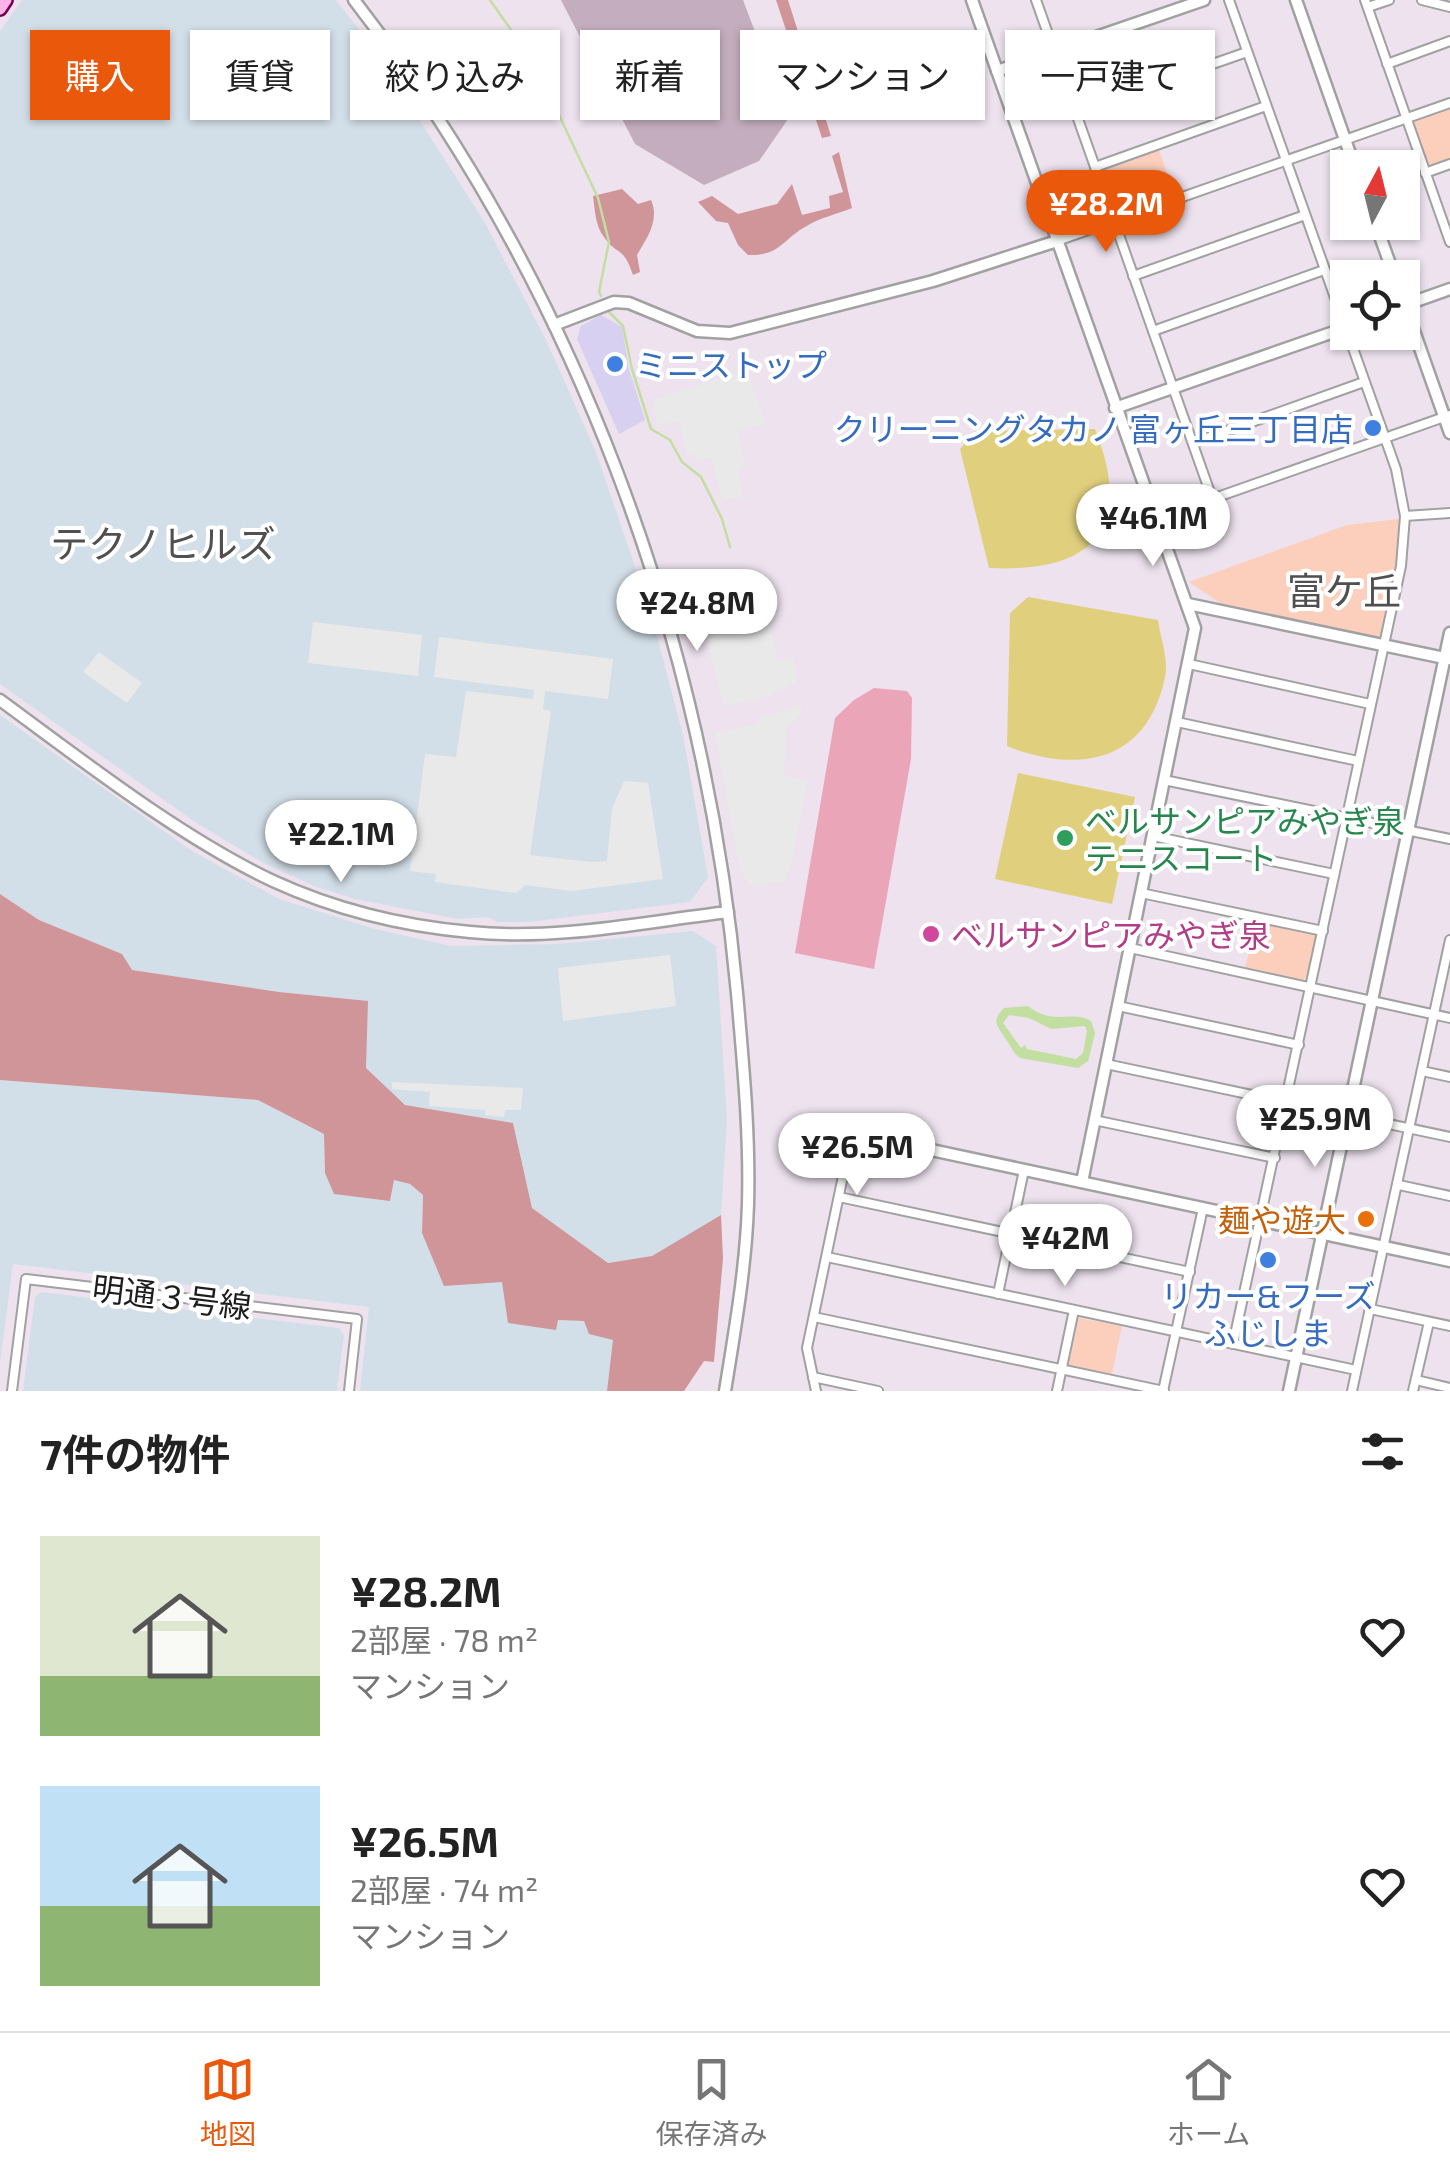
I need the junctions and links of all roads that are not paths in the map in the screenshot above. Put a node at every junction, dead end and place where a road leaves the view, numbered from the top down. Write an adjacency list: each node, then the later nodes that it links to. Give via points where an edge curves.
1 (6, 0): 12 (main road)
2 (354, 0): 41 (street, via 439,119)
3 (972, 0): 20 (street)
4 (1036, 0): 13 (street)
5 (1204, 0): 14 (street)
6 (1228, 0): 16 (street)
7 (1296, 0): 25 (street)
8 (1389, 0): 10 (street)
9 (1422, 0): 11 (street)
10 (1367, 4): 18 (street)
11 (1450, 7)
12 (0, 9)
13 (1046, 30)
14 (1117, 30)
15 (1450, 41): 18 (street)
16 (1247, 52): 17 (street); 22 (street)
17 (1215, 63)
18 (1387, 64): 23 (street)
19 (1005, 68): 20 (street)
20 (997, 71): 34 (street)
21 (1450, 103): 23 (street)
22 (1266, 106): 27 (street); 29 (street)
23 (1406, 118): 25 (street); 30 (street)
24 (1078, 120): 29 (street)
25 (1345, 140): 26 (street); 27 (street)
26 (1349, 150)
27 (1286, 160): 31 (street); 32 (street)
28 (1450, 164): 30 (street)
29 (1095, 168): 32 (street)
30 (1425, 173): 33 (street)
31 (1305, 216): 36 (street); 37 (street)
32 (1114, 222): 34 (street); 37 (street)
33 (1448, 227): 35 (street)
34 (1057, 241): 41 (street, via 730,333 697,332 614,302); 48 (street)
35 (1450, 242)
36 (1324, 270): 38 (street); 42 (street)
37 (1133, 276): 42 (street)
38 (1330, 286)
39 (1450, 289): 40 (street)
40 (1420, 298)
41 (554, 326): 73 (street, via 632,508 662,602 695,723)
42 (1153, 332): 47 (street)
43 (1330, 334): 47 (street)
44 (1420, 344): 49 (street)
45 (1353, 350): 46 (street)
46 (1364, 382): 51 (street); 52 (street)
47 (1172, 388): 48 (street); 52 (street)
48 (1115, 408): 56 (street)
49 (1448, 416): 50 (street); 51 (street)
50 (1450, 434)
51 (1384, 438): 53 (street); 55 (street)
52 (1193, 444): 53 (street)
53 (1212, 498): 56 (street)
54 (1450, 513): 55 (street)
55 (1405, 516): 59 (street)
56 (1155, 519): 57 (street)
57 (1188, 604): 59 (street); 61 (street, via 1196,628)
58 (1450, 633): 60 (street)
59 (1384, 645): 60 (street); 63 (street)
60 (1447, 658): 68 (street)
61 (1189, 664): 63 (street); 64 (street)
62 (0, 700): 73 (street, via 235,862 368,915 500,934)
63 (1370, 704): 65 (street)
64 (1177, 722): 65 (street); 66 (street)
65 (1358, 761): 67 (street)
66 (1164, 780): 67 (street); 69 (street)
67 (1346, 817): 68 (street); 71 (street)
68 (1408, 831): 70 (street); 79 (street)
69 (1153, 836): 71 (street); 72 (street)
70 (1450, 840)
71 (1334, 874): 74 (street)
72 (1141, 893): 74 (street); 76 (street)
73 (728, 912): 123 (street, via 748,1204)
74 (1322, 932): 78 (street)
75 (1450, 940): 77 (street)
76 (1130, 948): 78 (street); 80 (street)
77 (1448, 958): 81 (street)
78 (1311, 988): 79 (street); 83 (street)
79 (1372, 1002): 81 (street); 88 (street)
80 (1118, 1006): 83 (street); 84 (street)
81 (1434, 1014): 82 (street); 85 (street)
82 (1450, 1018)
83 (1299, 1044): 87 (street)
84 (1106, 1064): 87 (street); 89 (street)
85 (1422, 1071): 86 (street); 90 (street)
86 (1450, 1077)
87 (1287, 1102): 88 (street); 93 (street)
88 (1348, 1115): 90 (street); 101 (street)
89 (1094, 1120): 93 (street); 95 (street)
90 (1411, 1129): 92 (street); 96 (street)
91 (852, 1133): 94 (street); 98 (street)
92 (1450, 1137)
93 (1275, 1158): 100 (street)
94 (1024, 1170): 95 (street); 102 (street)
95 (1082, 1182): 99 (street)
96 (1398, 1185): 97 (street); 103 (street)
97 (1450, 1196)
98 (838, 1197): 102 (street); 104 (street)
99 (1203, 1208): 100 (street); 106 (street)
100 (1261, 1221): 101 (street); 114 (street)
101 (1322, 1233): 103 (street); 115 (street)
102 (1011, 1234): 106 (street); 107 (street)
103 (1384, 1246): 105 (street); 108 (street)
104 (826, 1256): 107 (street); 110 (street)
105 (1450, 1261)
106 (1190, 1272): 113 (street)
107 (998, 1294): 109 (street)
108 (1370, 1309): 111 (street); 117 (street)
109 (1074, 1310): 113 (street); 116 (street)
110 (814, 1317): 116 (street); 118 (street, via 807,1348)
111 (1428, 1322): 112 (street); 119 (street)
112 (1450, 1326)
113 (1178, 1332): 114 (street); 127 (street)
114 (1233, 1344): 115 (street)
115 (1296, 1358): 117 (street); 128 (street)
116 (1061, 1370): 126 (street); 127 (street)
117 (1356, 1370): 129 (street)
118 (813, 1377): 124 (street); 125 (street)
119 (1416, 1380): 120 (street); 130 (street)
120 (1450, 1388)
121 (12, 1391): 122 (street, 明通３号線, via 26,1279 358,1319)
122 (349, 1391)
123 (725, 1391)
124 (816, 1391)
125 (878, 1391)
126 (1057, 1391)
127 (1163, 1391)
128 (1289, 1391)
129 (1352, 1391)
130 (1413, 1391)

